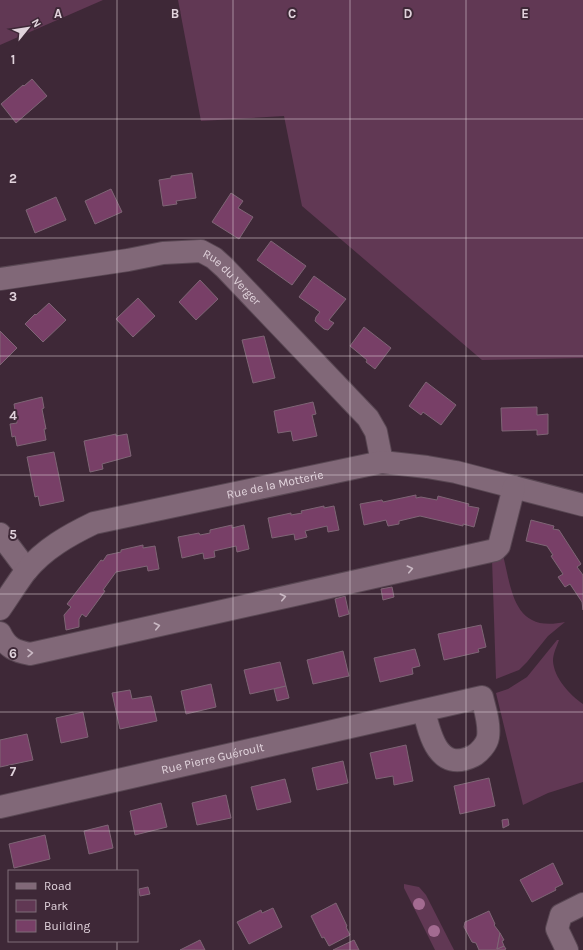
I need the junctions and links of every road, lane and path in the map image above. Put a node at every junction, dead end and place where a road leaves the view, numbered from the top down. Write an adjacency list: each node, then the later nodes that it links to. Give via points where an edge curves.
1 (0, 279): 2 (street, Rue du Verger, via 162,253 201,251 224,267 368,418 376,432)
2 (382, 462): 3 (street, Rue de la Motterie, via 456,472); 7 (street, Rue de la Motterie, via 94,523 49,549)
3 (514, 487): 4 (street, Rue de la Motterie); 9 (street, one-way to 3, via 4,641 16,652 30,654 495,550 499,546)
4 (577, 503): 5 (street)
5 (583, 522)
6 (0, 534): 7 (street)
7 (27, 570): 8 (street, Rue de la Motterie)
8 (0, 609)
9 (0, 633)
10 (424, 711): 11 (street, Rue Pierre Guéroult)
11 (0, 807)
12 (583, 904): 13 (street, via 561,915 557,929)
13 (567, 950)

